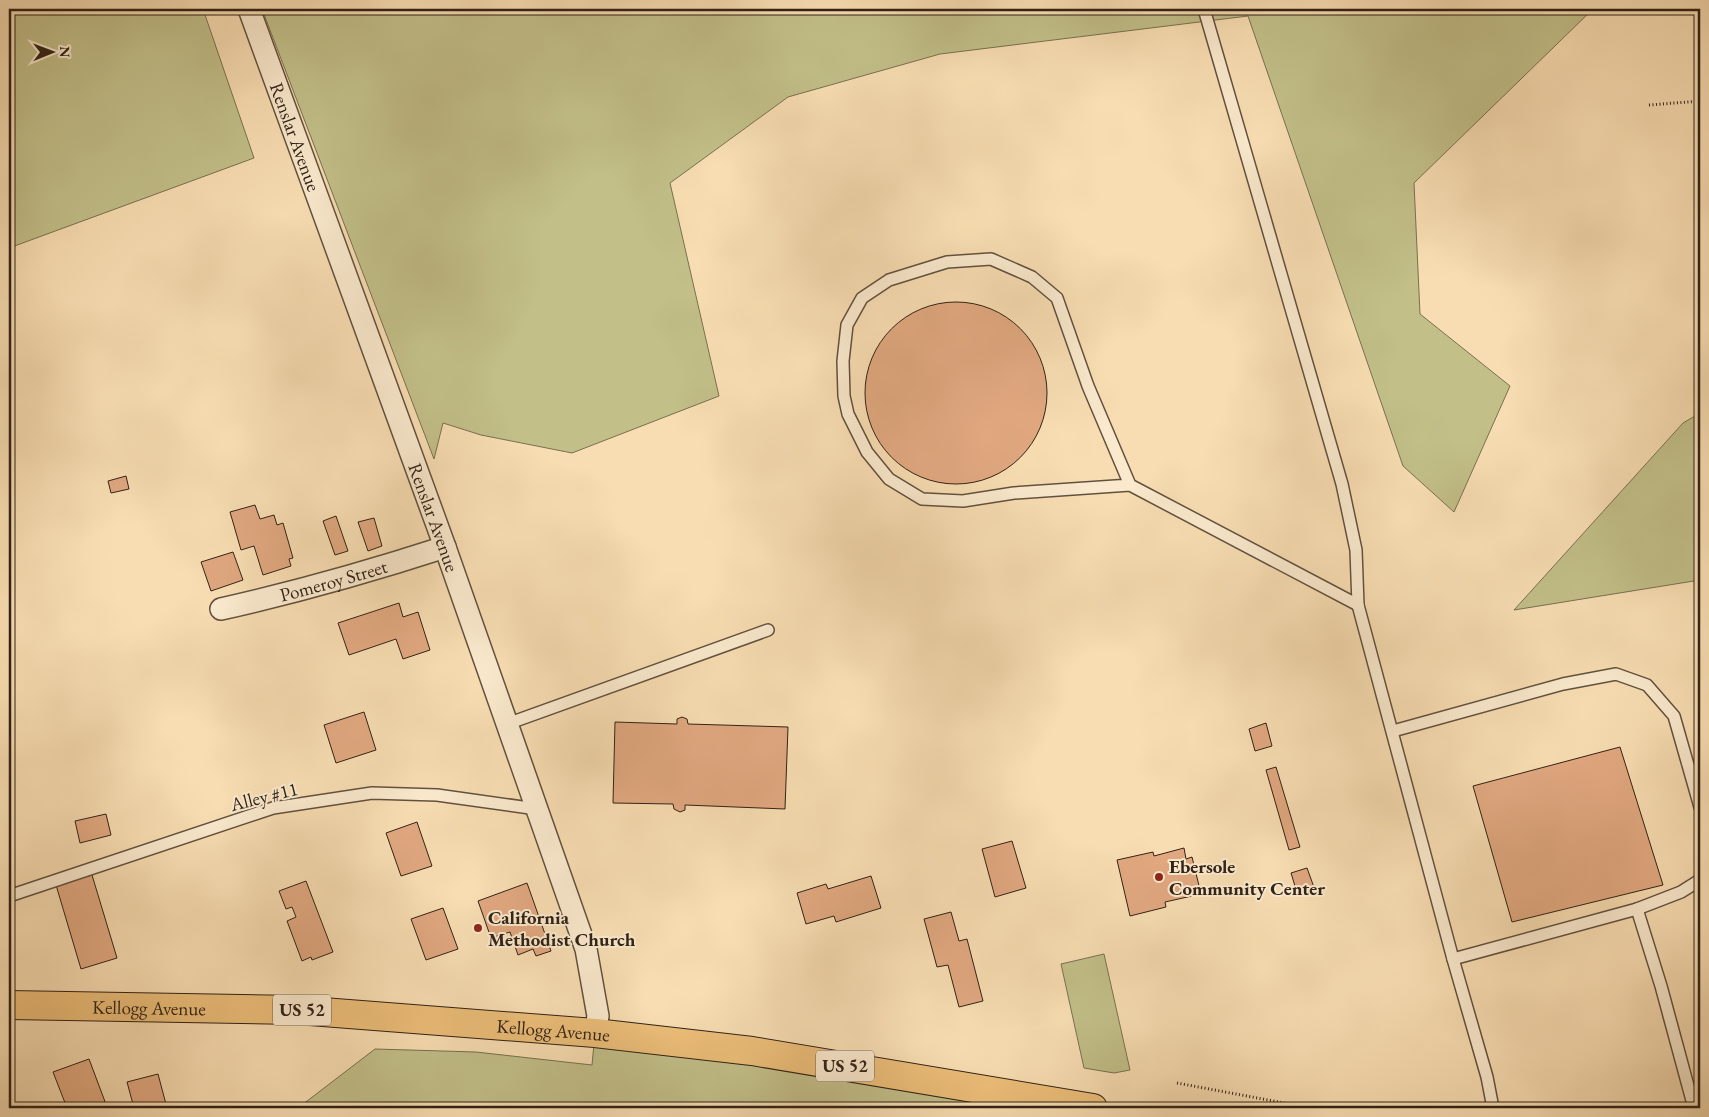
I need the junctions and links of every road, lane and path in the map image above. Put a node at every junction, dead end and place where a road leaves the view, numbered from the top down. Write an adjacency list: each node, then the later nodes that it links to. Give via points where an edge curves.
1 (249, 9): 6 (street, Renslar Avenue)
2 (1204, 9): 7 (lane, via 1342,484 1356,550)
3 (1700, 101): 4 (path)
4 (1649, 105)
5 (1130, 485): 5 (lane, via 1088,386 1057,298 1032,277 991,259 947,262 889,280 862,298 847,325 844,396 848,414 867,452 889,479 922,499 963,502 1014,493); 7 (lane)
6 (445, 547): 8 (street, Pomeroy Street, via 294,593); 10 (street, Renslar Avenue)
7 (1358, 605): 11 (lane)
8 (221, 609)
9 (768, 630): 10 (lane)
10 (507, 724): 13 (street, Renslar Avenue)
11 (1393, 731): 12 (lane, via 1563,684 1616,674 1646,685 1674,716); 17 (lane)
12 (1700, 807)
13 (537, 809): 15 (lane, Alley #11, via 437,795 372,793 273,808); 19 (street, Renslar Avenue, via 586,949 598,1016)
14 (1700, 880): 16 (lane, via 1681,892)
15 (9, 896)
16 (1637, 910): 17 (lane); 24 (lane)
17 (1453, 959): 23 (lane, via 1487,1077)
18 (9, 1005): 19 (main road, Kellogg Avenue / US 52, via 297,1010)
19 (595, 1033): 21 (main road, Kellogg Avenue / US 52, via 752,1051)
20 (1177, 1083): 22 (path)
21 (1093, 1108)
22 (1311, 1108)
23 (1492, 1108)
24 (1694, 1108)

